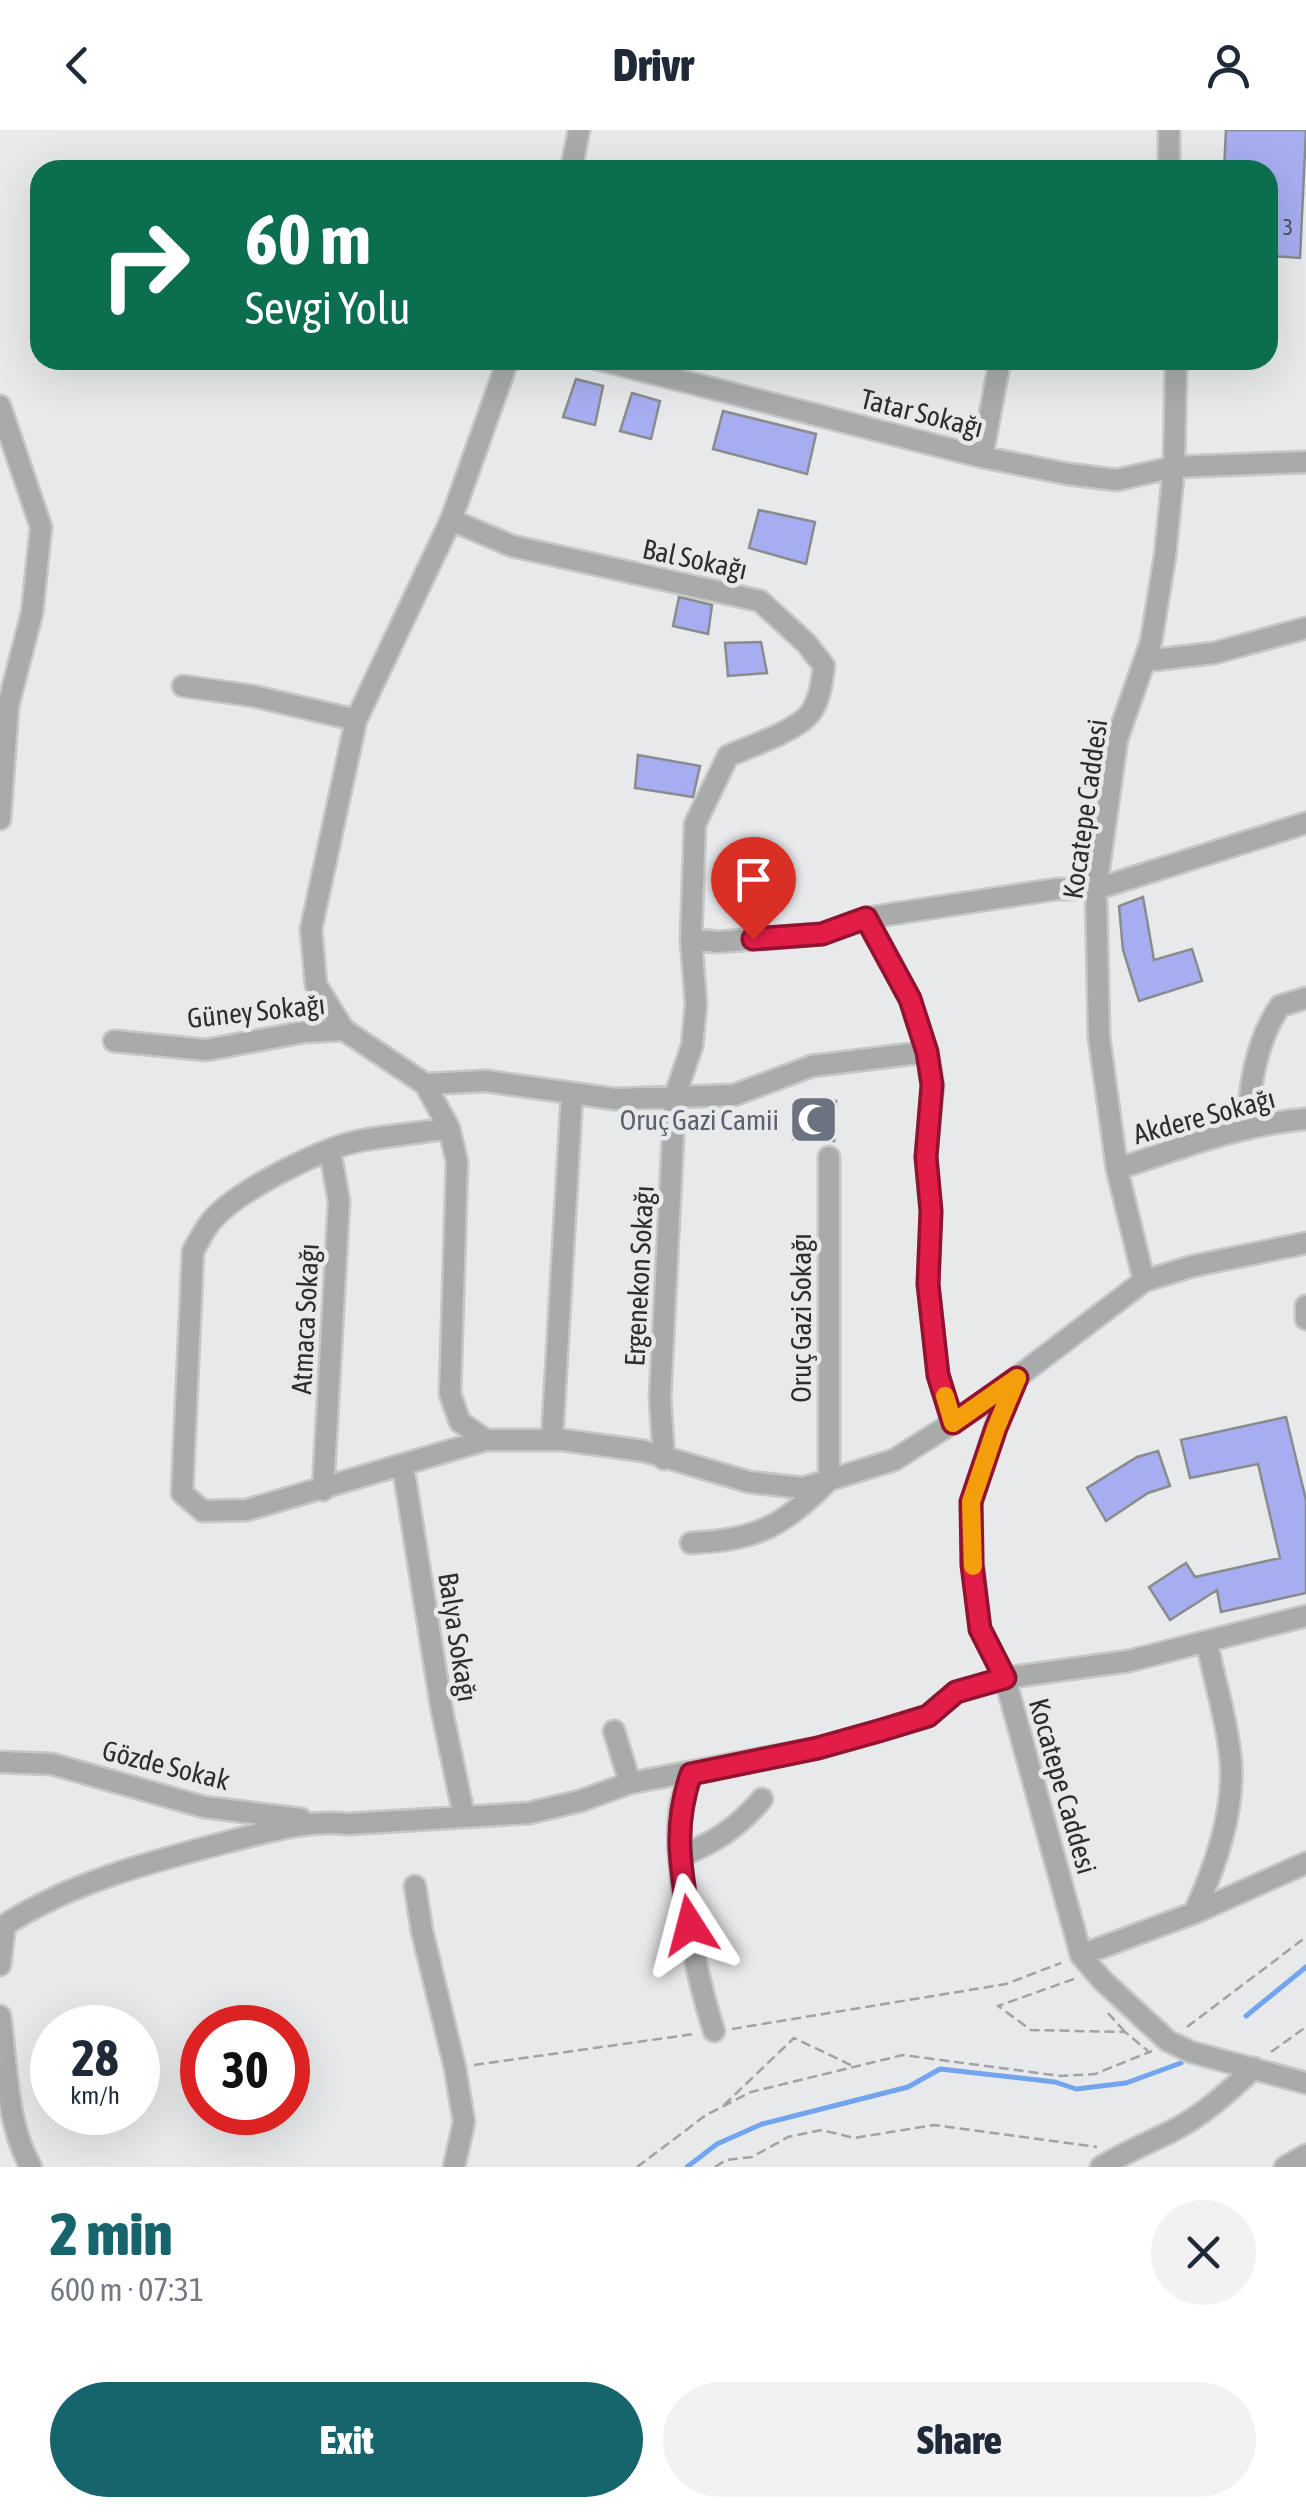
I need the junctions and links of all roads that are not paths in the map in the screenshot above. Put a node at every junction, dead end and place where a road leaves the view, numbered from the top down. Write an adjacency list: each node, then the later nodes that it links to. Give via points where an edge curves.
1 (579, 130): 3 (street)
2 (1170, 130): 4 (street)
3 (574, 160)
4 (1169, 160)
5 (504, 370): 13 (street)
6 (639, 370): 10 (street, Tatar Sokağı)
7 (998, 370): 10 (street)
8 (1176, 370): 12 (street, Kocatepe Caddesi)
9 (0, 406): 19 (street, via 41,526 32,612 8,706)
10 (982, 457): 12 (street, Tatar Sokağı, via 1117,480)
11 (1306, 462): 12 (street, Tatar Sokağı)
12 (1174, 466): 15 (street, Kocatepe Caddesi)
13 (451, 520): 17 (street); 18 (street, Bal Sokağı, via 512,546 760,601 824,666 821,688 810,714)
14 (1306, 628): 15 (street, via 1214,653)
15 (1144, 662): 21 (street, Kocatepe Caddesi, via 1117,738)
16 (182, 686): 17 (street)
17 (356, 720): 25 (street, via 311,929 316,985)
18 (728, 756): 23 (street, Ergenekon Sokağı, via 695,824)
19 (0, 819)
20 (1306, 823): 21 (street)
21 (1096, 888): 22 (street); 36 (street, Kocatepe Caddesi, via 1098,1038)
22 (866, 918): 23 (street, via 822,934); 27 (street, via 910,999)
23 (692, 939): 30 (street, Ergenekon Sokağı, via 692,1046)
24 (1306, 998): 33 (street, via 1280,1006 1268,1024 1251,1080)
25 (344, 1030): 26 (street, Güney Sokağı, via 206,1050); 28 (street)
26 (114, 1041)
27 (927, 1052): 30 (street, via 812,1066 734,1096); 42 (street, via 928,1284 938,1375)
28 (425, 1084): 29 (street, via 486,1081); 32 (street)
29 (572, 1093): 30 (street, via 614,1100); 44 (street)
30 (675, 1096): 45 (street, Ergenekon Sokağı, via 660,1398)
31 (1306, 1119): 33 (street, Akdere Sokağı)
32 (449, 1128): 34 (street); 43 (street, via 456,1162 450,1394 460,1422)
33 (1247, 1130): 36 (street, Akdere Sokağı)
34 (330, 1151): 48 (street, Atmaca Sokağı, via 339,1201); 48 (street, via 232,1201 211,1220 194,1251 182,1493 203,1511 218,1511)
35 (829, 1157): 47 (street, Oruç Gazi Sokağı)
36 (1117, 1169): 38 (street, Kocatepe Caddesi)
37 (1306, 1244): 38 (street)
38 (1144, 1281): 41 (street)
39 (1306, 1306): 40 (street)
40 (1306, 1318)
41 (1017, 1378): 42 (street); 52 (street, Kocatepe Caddesi, via 971,1502 980,1629)
42 (953, 1423): 47 (street, via 894,1460)
43 (486, 1440): 44 (street); 46 (street)
44 (552, 1440): 45 (street)
45 (664, 1459): 47 (street, via 749,1482 802,1488)
46 (403, 1466): 48 (street); 58 (street, Balya Sokağı)
47 (829, 1480): 49 (street, via 794,1515 749,1536)
48 (323, 1490)
49 (692, 1543)
50 (1306, 1616): 51 (street)
51 (1207, 1644): 52 (street); 63 (street, via 1231,1765 1212,1874)
52 (1005, 1678): 55 (street, via 956,1692 928,1716); 65 (street, Kocatepe Caddesi)
53 (614, 1731): 56 (street)
54 (0, 1762): 59 (street, Gözde Sokak, via 52,1764 204,1807)
55 (691, 1774): 56 (street); 60 (street, via 680,1804)
56 (630, 1783): 58 (street, via 529,1813)
57 (762, 1799): 60 (street, via 744,1822)
58 (464, 1816): 59 (street)
59 (319, 1821): 64 (street, via 90,1882)
60 (679, 1857): 68 (street)
61 (1306, 1863): 63 (street)
62 (415, 1886): 73 (street, via 464,2122)
63 (1194, 1913): 65 (street)
64 (2, 1925): 66 (street)
65 (1081, 1955): 69 (street, Kocatepe Caddesi, via 1168,2041)
66 (0, 1965)
67 (0, 2016): 72 (street, via 14,2118)
68 (714, 2032)
69 (1254, 2068): 70 (street, Kocatepe Caddesi); 74 (street, via 1215,2104)
70 (1306, 2083)
71 (1306, 2155): 75 (street)
72 (31, 2167)
73 (454, 2167)
74 (1101, 2167)
75 (1285, 2167)

